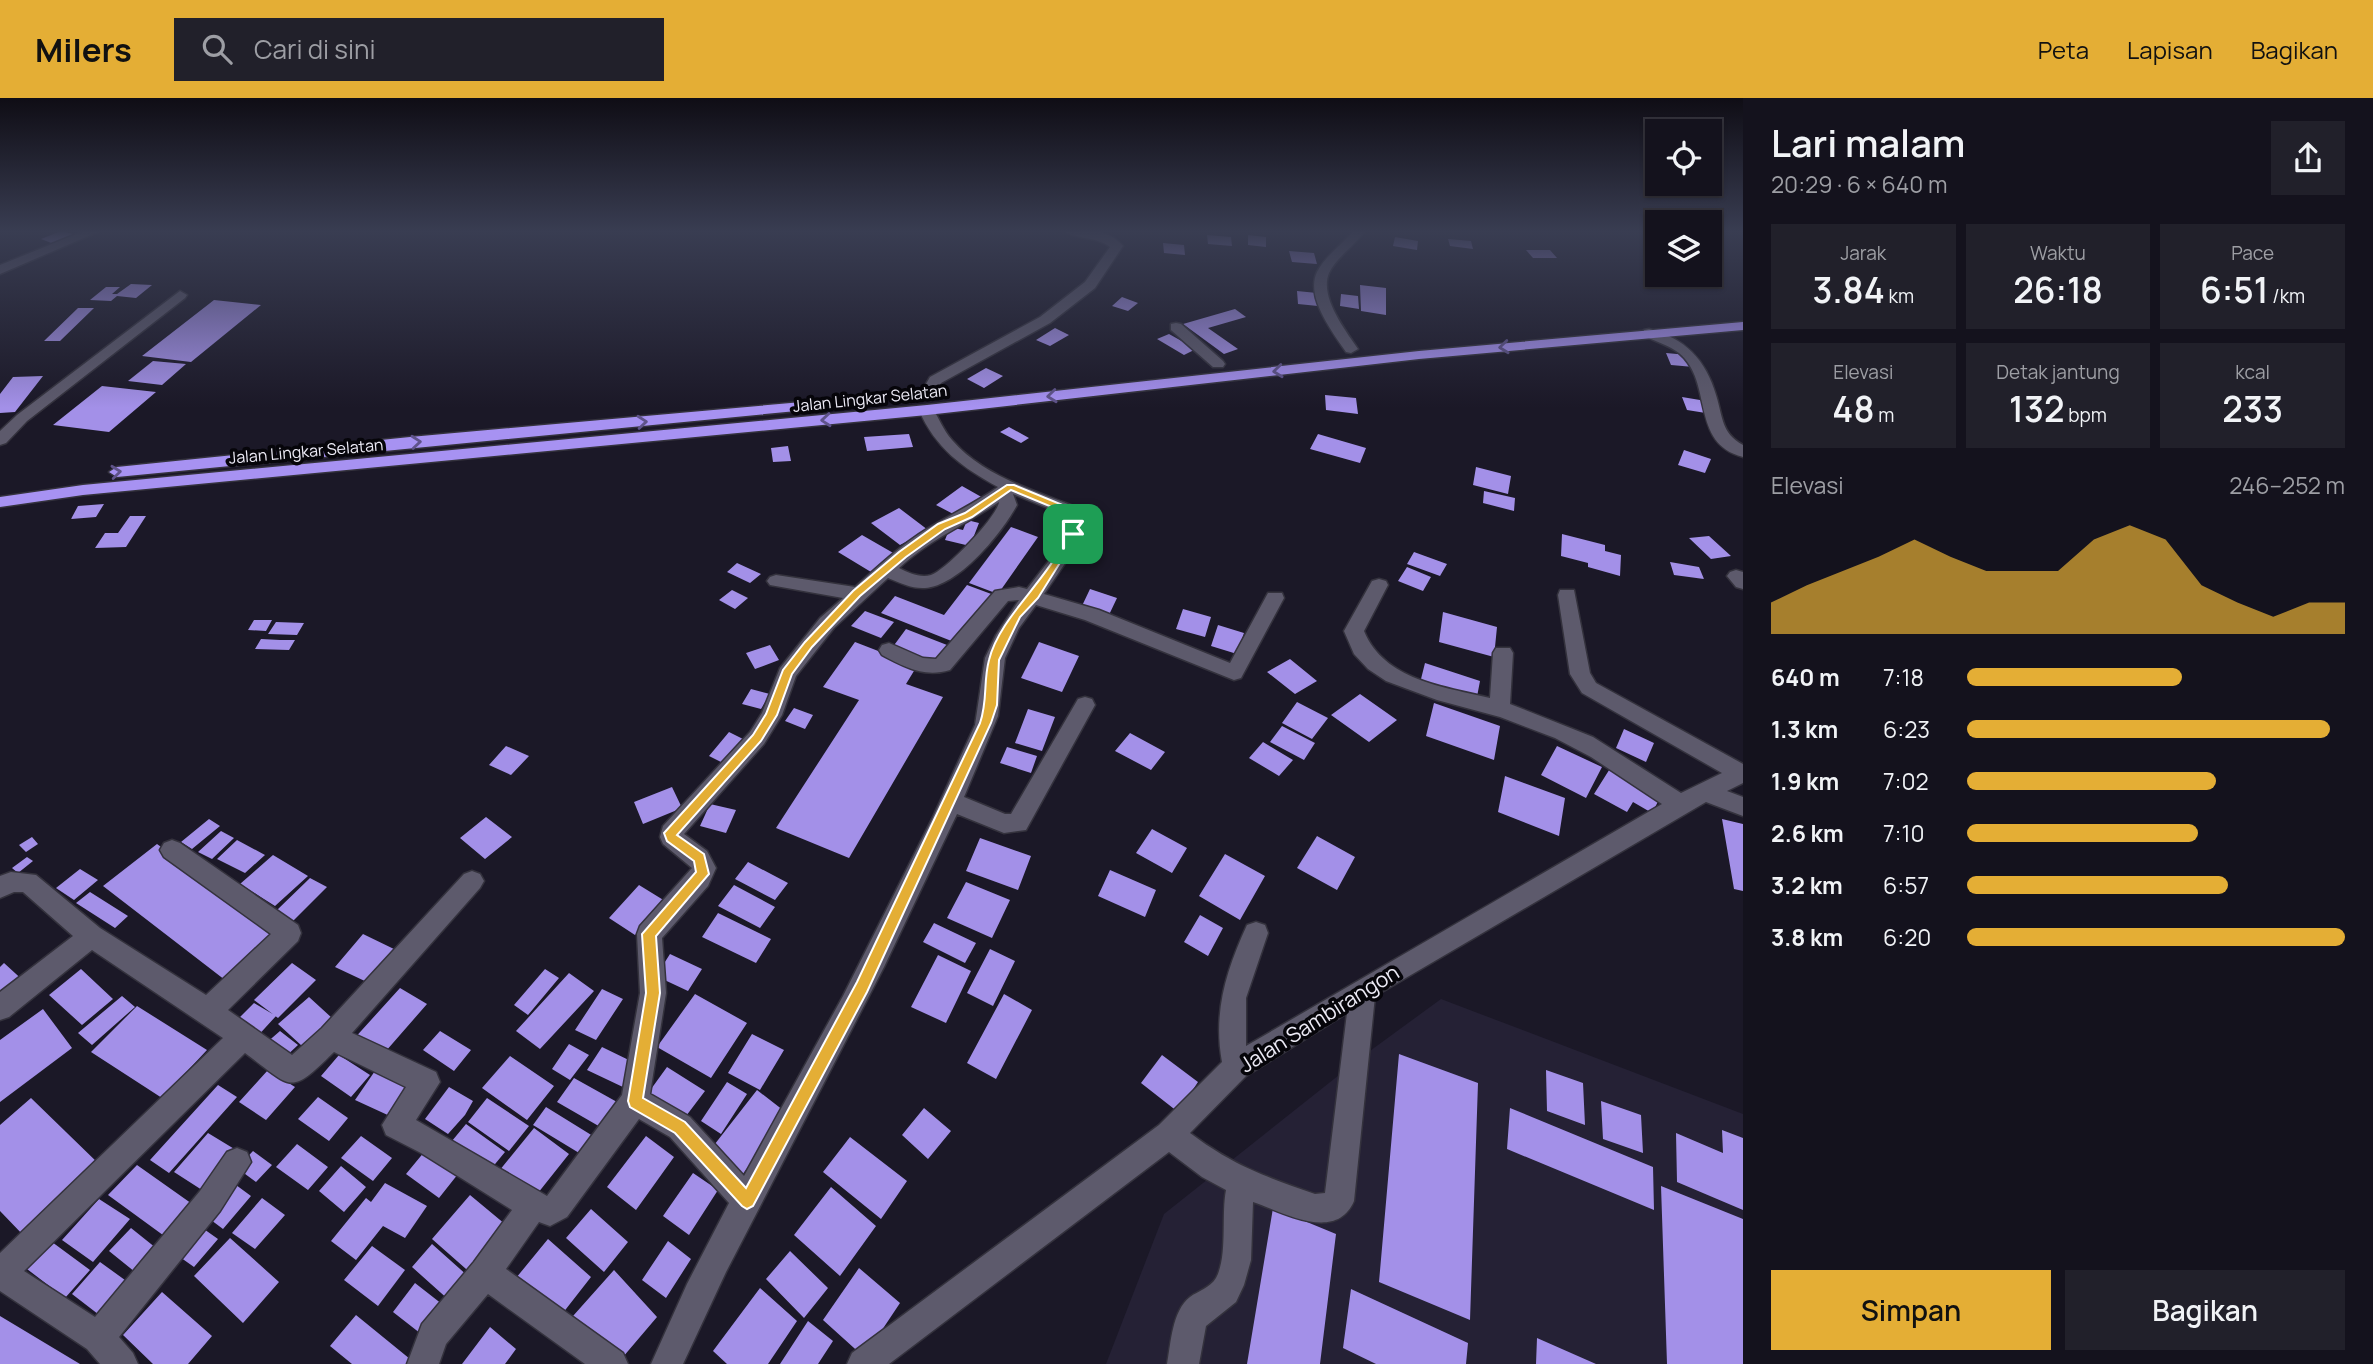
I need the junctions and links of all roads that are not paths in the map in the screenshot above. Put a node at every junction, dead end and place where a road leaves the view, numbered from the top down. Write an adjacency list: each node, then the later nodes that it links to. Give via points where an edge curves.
1 (1083, 290): 12 (street, via 1045,320 935,380)
2 (1323, 290): 10 (street)
3 (180, 295): 13 (street)
4 (1743, 315): 5 (highway, Jalan Lingkar Selatan)
5 (1591, 325): 9 (highway); 10 (highway, Jalan Lingkar Selatan)
6 (1743, 326): 8 (highway, Jalan Lingkar Selatan)
7 (1176, 327): 11 (street)
8 (1649, 333): 9 (highway, Jalan Lingkar Selatan); 14 (street, via 1684,350 1694,362 1708,393 1716,430)
9 (1604, 337): 12 (highway, Jalan Lingkar Selatan, one-way to 12)
10 (1351, 349): 11 (highway, Jalan Lingkar Selatan)
11 (1218, 364): 12 (highway, Jalan Lingkar Selatan)
12 (927, 403): 15 (highway, Jalan Lingkar Selatan, one-way to 12, via 410,442); 16 (street, via 930,423 949,446); 17 (highway, Jalan Lingkar Selatan, one-way to 17, via 97,488)
13 (0, 440)
14 (1743, 452)
15 (0, 487)
16 (1007, 490): 18 (street, via 942,527); 18 (street, via 1006,513 996,527 943,577 918,584); 23 (street, via 1067,510 1075,522 1073,534)
17 (0, 502)
18 (886, 569): 21 (street)
19 (776, 581): 21 (street)
20 (1379, 585): 28 (street, via 1354,631 1362,654 1416,686)
21 (857, 594): 45 (street, via 787,673 772,715 757,738 671,833 699,858 703,874 649,934 653,993)
22 (1567, 595): 29 (street, via 1580,674 1589,688)
23 (1034, 596): 24 (street, via 1092,615 1229,674 1237,672); 25 (street, via 1002,596 943,665 935,668); 31 (street, via 1015,615 994,660 992,705)
24 (1275, 598)
25 (889, 650)
26 (1503, 653): 28 (street)
27 (1085, 705): 31 (street, via 1018,822 1004,824)
28 (1499, 709): 32 (street, via 1574,738)
29 (1742, 774): 30 (street, Jalan Sambirangon)
30 (1705, 792): 32 (street, Jalan Sambirangon); 33 (street)
31 (949, 801): 49 (street, via 862,987)
32 (1680, 804): 39 (street, Jalan Sambirangon)
33 (1743, 807)
34 (173, 850): 41 (street, via 289,933)
35 (472, 881): 43 (street)
36 (6, 885): 38 (street, via 28,882)
37 (1256, 933): 44 (street, via 1235,982 1230,1037)
38 (91, 936): 40 (street); 41 (street)
39 (1363, 989): 44 (street, Jalan Sambirangon); 48 (street, via 1339,1201 1315,1209)
40 (0, 1008)
41 (208, 1011): 42 (street)
42 (243, 1037): 43 (street, via 290,1070 296,1070); 52 (street, via 7,1267 6,1276 13,1282)
43 (331, 1037): 50 (street, via 426,1083 396,1125)
44 (1236, 1067): 46 (street, Jalan Sambirangon)
45 (635, 1101): 49 (street, via 680,1128); 50 (street, via 557,1207 550,1211)
46 (1169, 1135): 48 (street); 57 (street, Jalan Sambirangon)
47 (237, 1162): 52 (street, via 210,1202)
48 (1242, 1183): 58 (street, via 1236,1266 1228,1287 1194,1316)
49 (747, 1201): 56 (street, via 695,1297)
50 (533, 1206): 51 (street)
51 (485, 1273): 54 (street, via 433,1335); 55 (street)
52 (98, 1338): 53 (street)
53 (122, 1364)
54 (423, 1364)
55 (612, 1364)
56 (667, 1364)
57 (863, 1364)
58 (1183, 1364)

